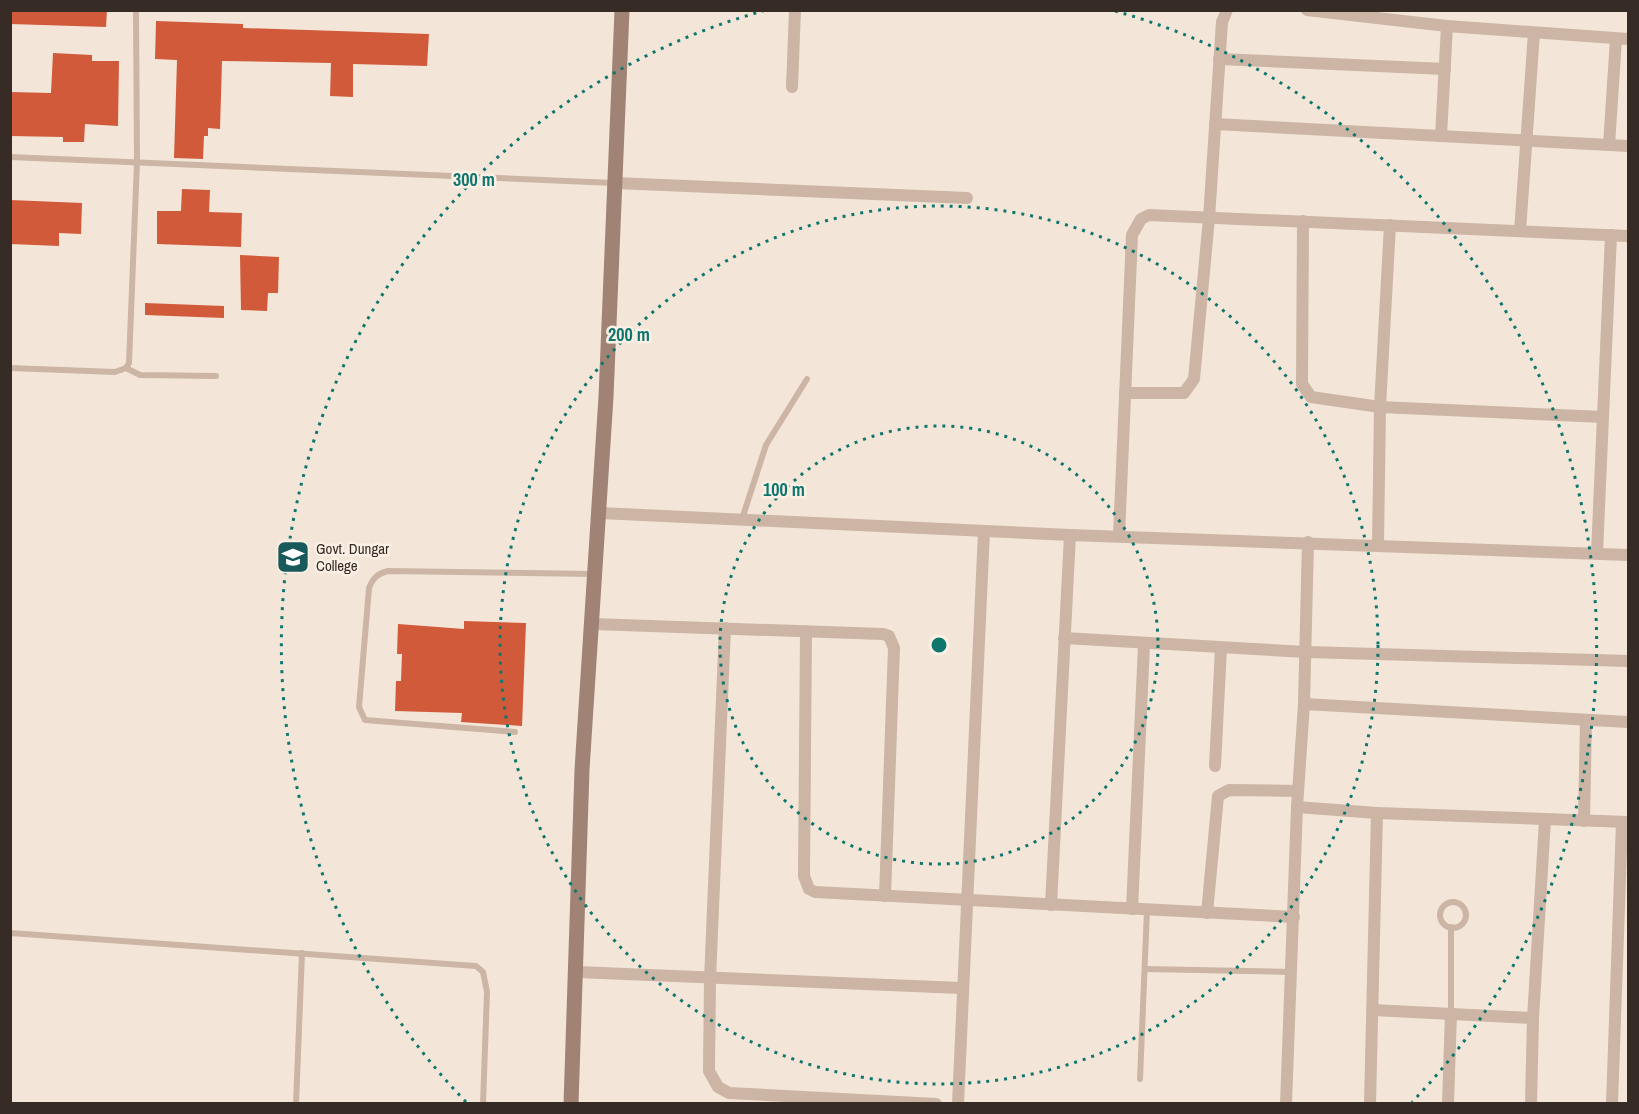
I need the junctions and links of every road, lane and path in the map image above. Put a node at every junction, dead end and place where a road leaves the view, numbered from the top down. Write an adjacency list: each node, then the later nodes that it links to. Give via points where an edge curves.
1 (136, 10): 18 (lane)
2 (622, 10): 19 (street)
3 (795, 10): 11 (street)
4 (1227, 10): 9 (street, via 1222,22)
5 (1307, 10): 6 (street)
6 (1448, 26): 7 (street); 10 (street)
7 (1534, 33): 8 (street); 14 (street)
8 (1622, 39): 15 (street)
9 (1219, 59): 10 (street); 12 (street)
10 (1445, 69): 13 (street)
11 (792, 87)
12 (1215, 124): 13 (street); 21 (street)
13 (1441, 136): 14 (street)
14 (1526, 141): 15 (street); 24 (street)
15 (1609, 145): 16 (street)
16 (1629, 146)
17 (10, 157): 18 (lane)
18 (137, 162): 19 (lane); 28 (lane, via 130,356)
19 (615, 183): 20 (street); 34 (street)
20 (967, 198)
21 (1209, 218): 22 (street); 31 (street, via 1191,386 1176,394); 31 (street, via 1149,215 1135,226)
22 (1303, 222): 23 (street); 32 (street, via 1302,384 1311,397)
23 (1390, 225): 24 (street); 32 (street)
24 (1520, 231): 25 (street)
25 (1611, 235): 26 (street); 33 (street)
26 (1629, 236)
27 (10, 368): 28 (lane, via 115,372)
28 (126, 368): 29 (lane, via 140,375)
29 (216, 376)
30 (807, 379): 35 (lane, via 766,445)
31 (1125, 393): 38 (street)
32 (1380, 407): 33 (street); 40 (street)
33 (1603, 417): 41 (street)
34 (600, 513): 35 (street); 43 (street)
35 (742, 519): 36 (street)
36 (984, 531): 37 (street); 64 (street)
37 (1070, 535): 38 (street); 47 (street)
38 (1119, 536): 39 (street)
39 (1308, 542): 40 (street); 50 (street)
40 (1378, 545): 41 (street)
41 (1597, 554): 42 (street)
42 (1629, 555)
43 (595, 574): 44 (street); 55 (lane, via 388,572 373,579 359,707 365,720)
44 (593, 624): 45 (street); 74 (street, via 582,770)
45 (725, 628): 46 (street); 76 (street)
46 (806, 631): 63 (street, via 805,884 815,892); 63 (street, via 883,634 893,642)
47 (1064, 638): 48 (street); 65 (street)
48 (1144, 645): 49 (street); 66 (street)
49 (1221, 648): 50 (street); 56 (street)
50 (1306, 652): 51 (street); 52 (street)
51 (1629, 661)
52 (1304, 704): 53 (street); 57 (street)
53 (1586, 720): 54 (street); 61 (street)
54 (1629, 722)
55 (515, 732)
56 (1215, 766)
57 (1298, 791): 58 (street); 68 (street, via 1229,790 1218,796)
58 (1297, 807): 59 (street); 69 (street)
59 (1377, 813): 60 (street); 78 (street)
60 (1545, 820): 61 (street); 80 (street)
61 (1584, 821): 62 (street)
62 (1625, 822): 91 (street)
63 (885, 896): 64 (street)
64 (967, 900): 65 (street); 77 (street)
65 (1051, 905): 66 (street)
66 (1132, 909): 67 (street)
67 (1148, 910): 68 (street); 73 (lane)
68 (1207, 913): 69 (street)
69 (1294, 916): 75 (street)
70 (1451, 927): 70 (lane, via 1444,924 1440,913 1444,905 1455,902 1462,906 1465,918 1460,925); 79 (lane)
71 (10, 933): 72 (lane)
72 (302, 952): 82 (lane); 83 (lane, via 476,966 483,972 487,992)
73 (1145, 969): 75 (lane); 81 (lane)
74 (577, 972): 76 (street); 84 (street)
75 (1292, 972): 87 (street)
76 (710, 979): 77 (street); 85 (street, via 709,1071 718,1087 729,1093)
77 (961, 988): 86 (street)
78 (1373, 1010): 79 (street); 88 (street)
79 (1451, 1013): 80 (street); 89 (street)
80 (1533, 1018): 90 (street)
81 (1140, 1079)
82 (296, 1104)
83 (483, 1104)
84 (571, 1104)
85 (936, 1104)
86 (958, 1104)
87 (1286, 1104)
88 (1370, 1104)
89 (1448, 1104)
90 (1531, 1104)
91 (1612, 1104)

